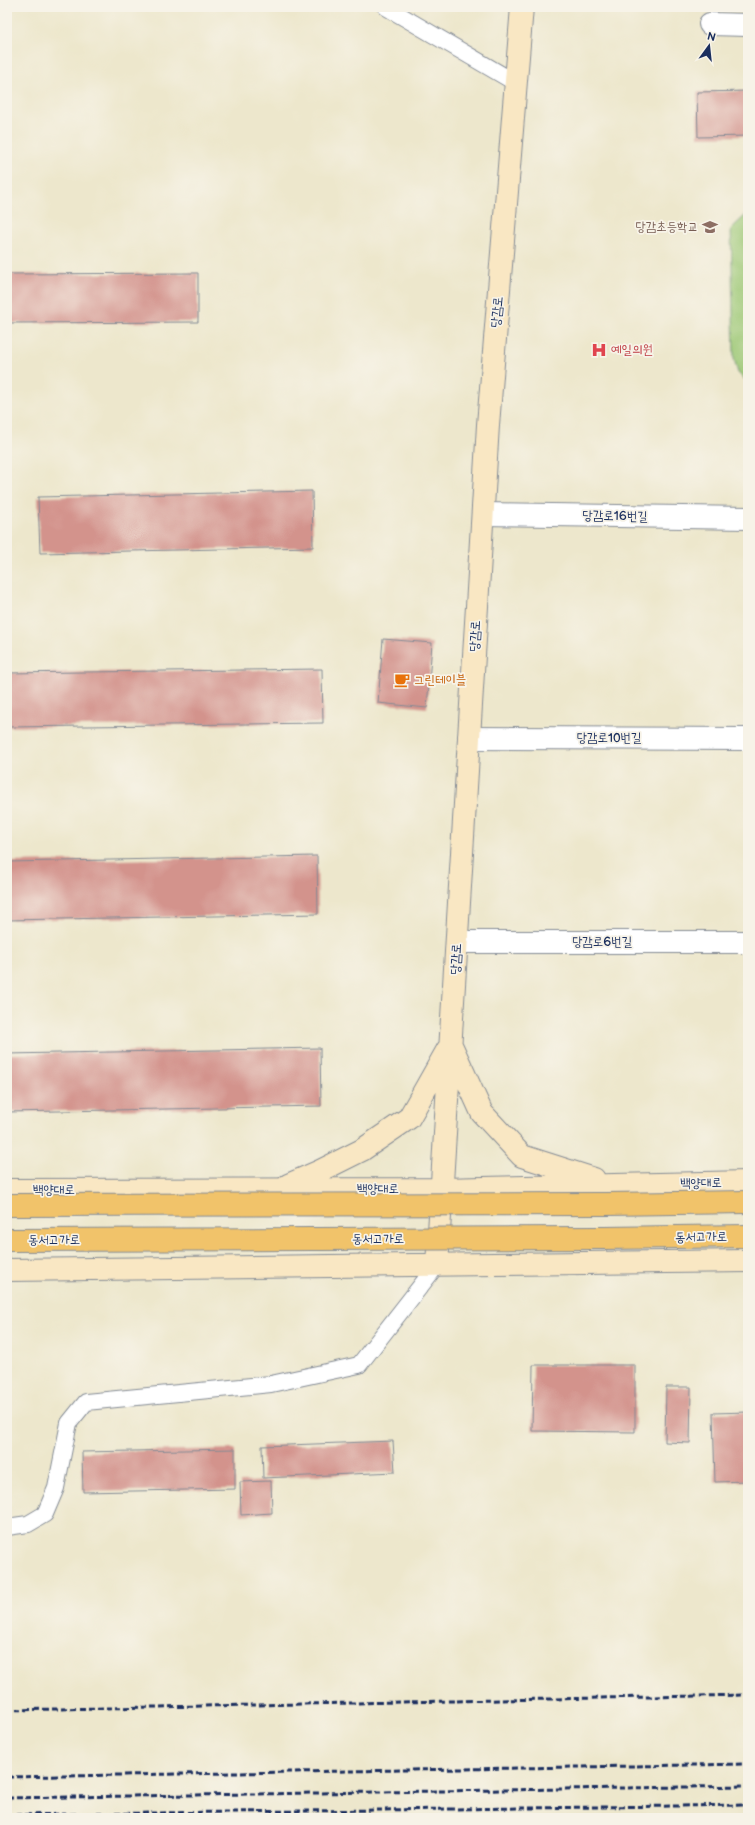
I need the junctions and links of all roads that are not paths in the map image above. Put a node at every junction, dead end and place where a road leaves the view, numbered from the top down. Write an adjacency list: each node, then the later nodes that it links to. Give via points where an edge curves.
1 (386, 7): 5 (lane)
2 (522, 7): 5 (main road, 당감로)
3 (710, 24): 4 (street)
4 (748, 25)
5 (516, 83): 6 (main road, 당감로)
6 (483, 514): 7 (street, 당감로16번길); 8 (main road, 당감로)
7 (748, 518)
8 (469, 738): 9 (street, 당감로10번길); 10 (main road, 당감로)
9 (748, 738)
10 (457, 942): 11 (street, 당감로6번길); 12 (main road, 당감로)
11 (748, 942)
12 (451, 1045): 14 (main road, via 482,1113 522,1156); 15 (main road, via 409,1118 362,1150); 16 (main road, 당감로)
13 (748, 1182): 14 (main road, 백양대로)
14 (611, 1185): 16 (main road, 백양대로)
15 (279, 1189): 16 (main road, 백양대로); 17 (main road, 백양대로)
16 (442, 1189): 23 (main road, 당감로)
17 (7, 1190)
18 (748, 1202): 19 (highway, bridge)
19 (7, 1205)
20 (748, 1236): 21 (highway, 동서고가로, bridge)
21 (7, 1240)
22 (748, 1261): 23 (main road)
23 (437, 1265): 24 (main road); 25 (lane, via 359,1365 271,1384 86,1402 69,1423 56,1488 45,1514 28,1524)
24 (7, 1270)
25 (7, 1527)

